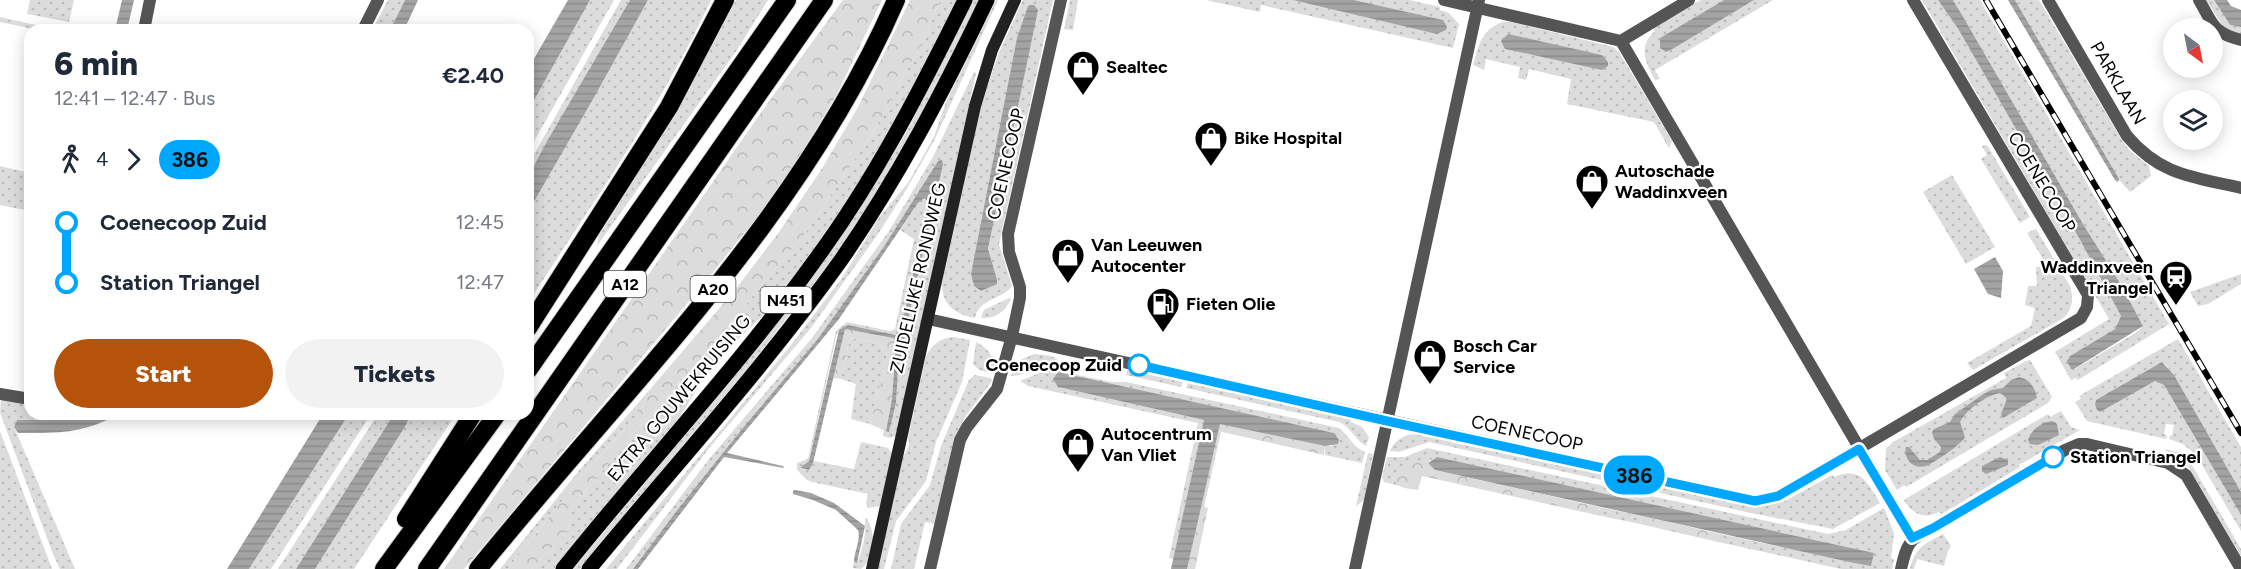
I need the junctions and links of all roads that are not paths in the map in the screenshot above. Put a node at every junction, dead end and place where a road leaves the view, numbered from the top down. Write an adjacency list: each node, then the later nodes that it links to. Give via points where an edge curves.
1 (150, 0): 17 (street)
2 (378, 0): 18 (street)
3 (725, 0): 22 (highway, via 669,107)
4 (787, 0): 25 (highway, A12)
5 (824, 0): 28 (highway, A12)
6 (896, 0): 38 (highway, A20, via 844,103 776,209)
7 (965, 0): 39 (main road, EXTRA GOUWEKRUISING / N451, via 900,128 814,262)
8 (987, 0): 40 (main road, N451, via 909,154 841,260)
9 (1015, 0): 23 (main road, ZUIDELIJKE RONDWEG, via 979,91)
10 (1061, 0): 24 (street, COENECOOP, via 1008,234 1020,287)
11 (1444, 0): 16 (street)
12 (1689, 0): 20 (street)
13 (1912, 0): 33 (street, COENECOOP, via 2088,295 2087,307 2081,318)
14 (2048, 0): 21 (street, PARKLAAN, via 2137,148 2180,175)
15 (2199, 0): 19 (street, via 2217,30)
16 (1479, 4): 20 (street); 32 (street)
17 (145, 24)
18 (366, 24)
19 (2241, 40)
20 (1622, 41): 33 (street)
21 (2241, 188)
22 (534, 319)
23 (928, 319): 24 (street, COENECOOP); 41 (main road, ZUIDELIJKE RONDWEG)
24 (1012, 336): 32 (street, COENECOOP); 42 (street, COENECOOP, via 997,389 960,440)
25 (534, 361)
26 (0, 394): 27 (street)
27 (24, 398)
28 (534, 416)
29 (468, 420): 35 (highway)
30 (493, 420): 36 (highway)
31 (531, 420): 37 (highway, A12)
32 (1387, 421): 33 (street, COENECOOP, via 1755,501 1778,496); 43 (street)
33 (1859, 449): 34 (street)
34 (1912, 538): 44 (street); 45 (street, via 2064,450 2087,444 2168,463 2186,475)
35 (375, 569)
36 (384, 569)
37 (427, 569)
38 (478, 569)
39 (562, 569)
40 (589, 569)
41 (872, 569)
42 (930, 569)
43 (1355, 569)
44 (1900, 569)
45 (2241, 569)

